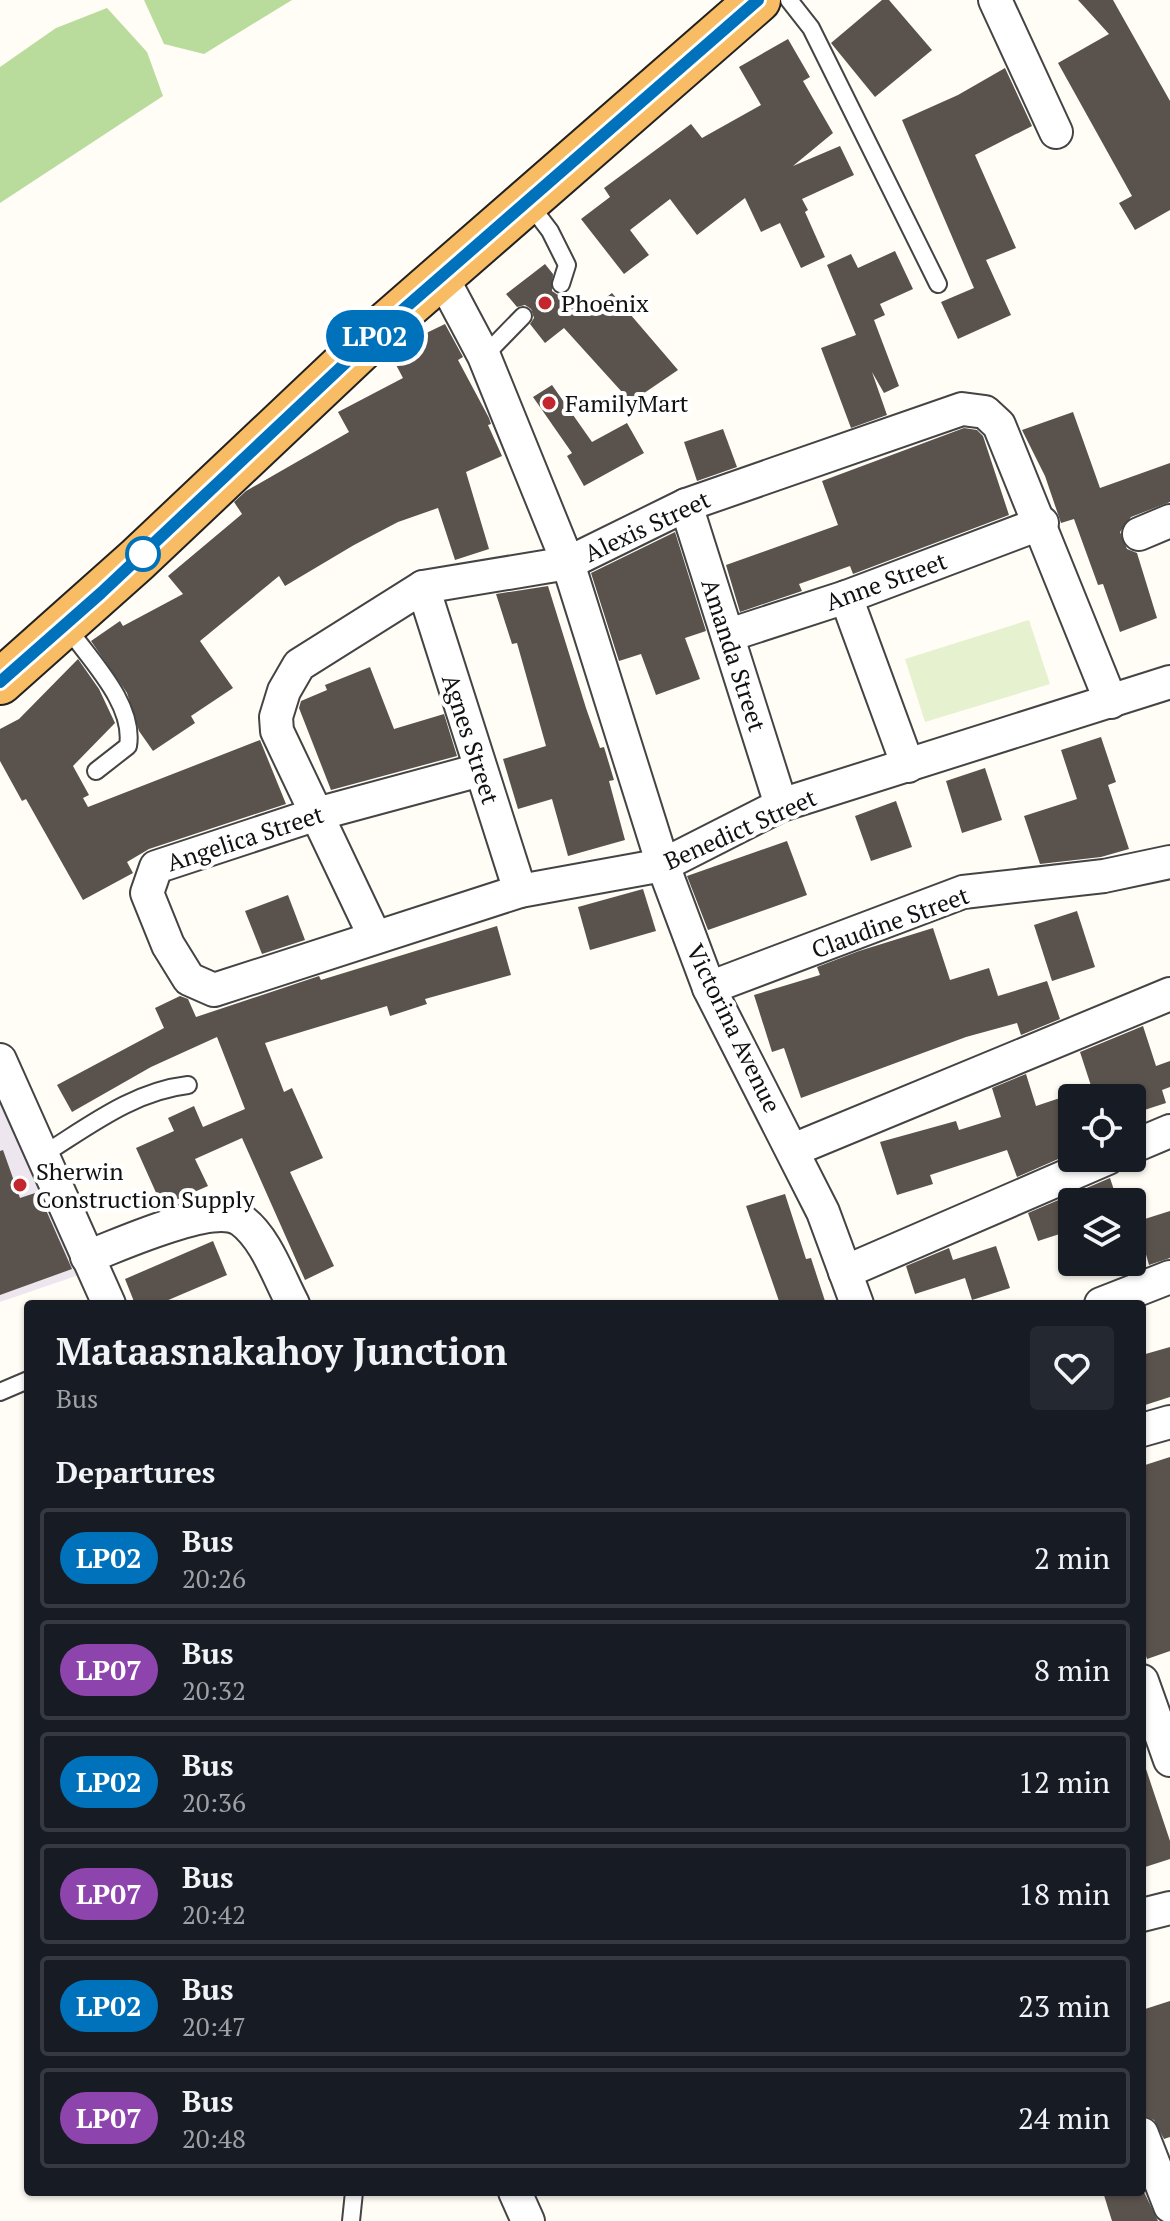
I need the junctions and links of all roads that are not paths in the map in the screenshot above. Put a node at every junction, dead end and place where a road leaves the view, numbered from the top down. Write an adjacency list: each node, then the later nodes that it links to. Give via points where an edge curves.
1 (758, 0): 5 (highway)
2 (789, 0): 8 (lane, via 811,28)
3 (995, 0): 4 (street)
4 (1056, 132)
5 (526, 200): 6 (highway); 7 (lane, via 567,265)
6 (442, 277): 10 (street, Victorina Avenue); 18 (highway)
7 (561, 284)
8 (938, 284)
9 (523, 316): 10 (lane)
10 (484, 356): 15 (street, Victorina Avenue)
11 (686, 505): 13 (street, Alexis Street, via 962,409 985,412 999,425); 15 (street, Alexis Street); 19 (street, Amanda Street)
12 (1170, 521): 14 (street)
13 (1042, 523): 17 (street, Anne Street); 22 (street, Alexis Street)
14 (1139, 534)
15 (568, 563): 16 (street, Alexis Street); 29 (street, Victorina Avenue)
16 (423, 587): 24 (street, Agnes Street); 27 (street, Alexis Street, via 299,665 284,691 277,731)
17 (846, 597): 19 (street, Anne Street); 23 (street)
18 (66, 626): 20 (highway); 25 (lane, via 124,709 131,732 128,746)
19 (729, 635): 26 (street, Amanda Street)
20 (0, 682)
21 (1170, 682): 22 (street, Benedict Street)
22 (1111, 702): 23 (street, Benedict Street)
23 (908, 766): 26 (street, Benedict Street)
24 (480, 770): 27 (street, Angelica Street); 30 (street, Agnes Street)
25 (96, 771)
26 (781, 805): 29 (street, Benedict Street)
27 (317, 814): 31 (street, Alexis Street); 33 (street, Angelica Street, via 156,867 147,893 168,945 189,979)
28 (1170, 862): 32 (street, Claudine Street, via 1104,876 963,892)
29 (663, 865): 30 (street, Benedict Street); 32 (street, Victorina Avenue)
30 (520, 891): 31 (street, Benedict Street)
31 (374, 935): 33 (street, Benedict Street)
32 (709, 988): 39 (street, Victorina Avenue)
33 (214, 990)
34 (1170, 994): 39 (street)
35 (0, 1060): 40 (street)
36 (188, 1085): 40 (lane, via 164,1087 117,1108)
37 (1170, 1131): 38 (street)
38 (1146, 1141)
39 (793, 1150): 43 (street, Victorina Avenue)
40 (44, 1154): 42 (street)
41 (1076, 1172): 43 (street)
42 (87, 1257): 45 (street); 46 (street, via 214,1215 239,1219 259,1240)
43 (845, 1272): 47 (street, Victorina Avenue)
44 (1170, 1277): 48 (street)
45 (107, 1300)
46 (291, 1300)
47 (856, 1300)
48 (1111, 1300)
49 (24, 1382): 50 (lane)
50 (0, 1392)
51 (1170, 1422): 52 (street)
52 (1146, 1429)
53 (1146, 1692): 54 (street)
54 (1170, 1760)
55 (1170, 1908): 56 (street)
56 (1146, 1914)
57 (1146, 2144): 60 (street)
58 (354, 2196): 61 (lane)
59 (517, 2196): 62 (street)
60 (1170, 2206)
61 (351, 2221)
62 (528, 2221)

